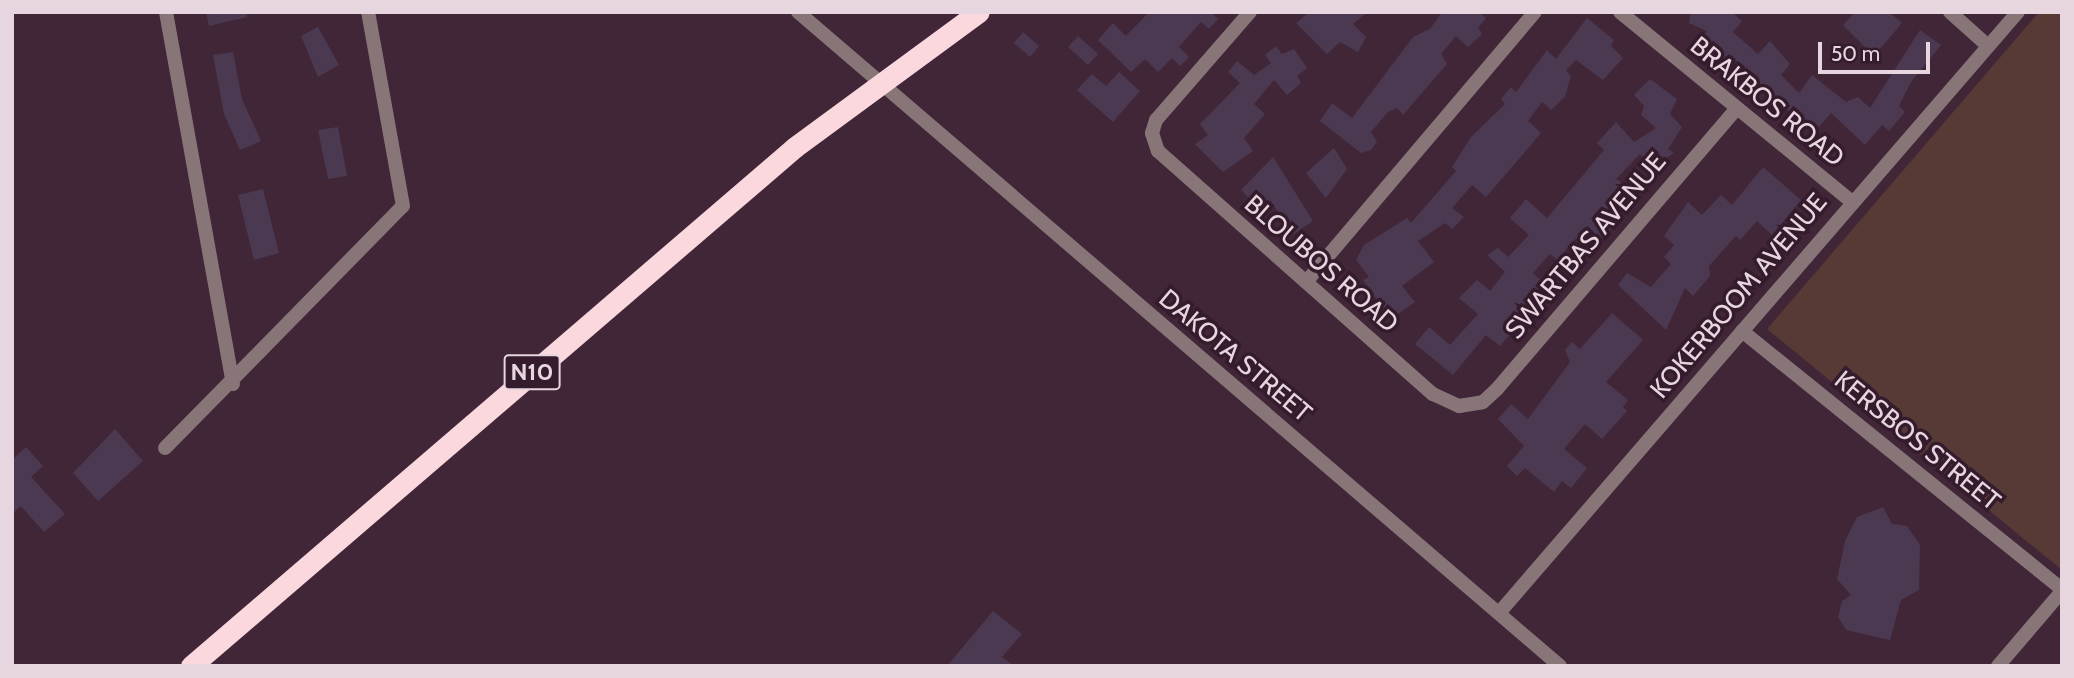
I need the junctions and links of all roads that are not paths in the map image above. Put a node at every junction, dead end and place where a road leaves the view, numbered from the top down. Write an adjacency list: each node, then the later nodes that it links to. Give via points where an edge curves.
1 (166, 12): 16 (street)
2 (368, 12): 16 (street, via 403,206)
3 (798, 12): 11 (street, DAKOTA STREET)
4 (979, 12): 11 (highway, N10)
5 (1250, 12): 14 (street, BLOUBOS ROAD, via 1156,120 1154,141 1172,168)
6 (1535, 12): 14 (street)
7 (1620, 12): 12 (street, BRAKBOS ROAD)
8 (1950, 12): 10 (street)
9 (2018, 12): 10 (street, KOKERBOOM AVENUE)
10 (1988, 46): 13 (street, KOKERBOOM AVENUE)
11 (878, 83): 20 (street, DAKOTA STREET); 21 (highway, N10, via 709,219)
12 (1735, 110): 13 (street, BRAKBOS ROAD); 17 (street, SWARTBAS AVENUE, via 1497,389)
13 (1852, 201): 15 (street, KOKERBOOM AVENUE)
14 (1306, 282): 17 (street, BLOUBOS ROAD, via 1433,394)
15 (1742, 331): 19 (street, KERSBOS STREET); 20 (street, KOKERBOOM AVENUE)
16 (233, 384): 18 (street)
17 (1469, 407)
18 (165, 448)
19 (2062, 590): 23 (street)
20 (1499, 613): 22 (street, DAKOTA STREET)
21 (191, 666)
22 (1560, 666)
23 (1998, 666)

